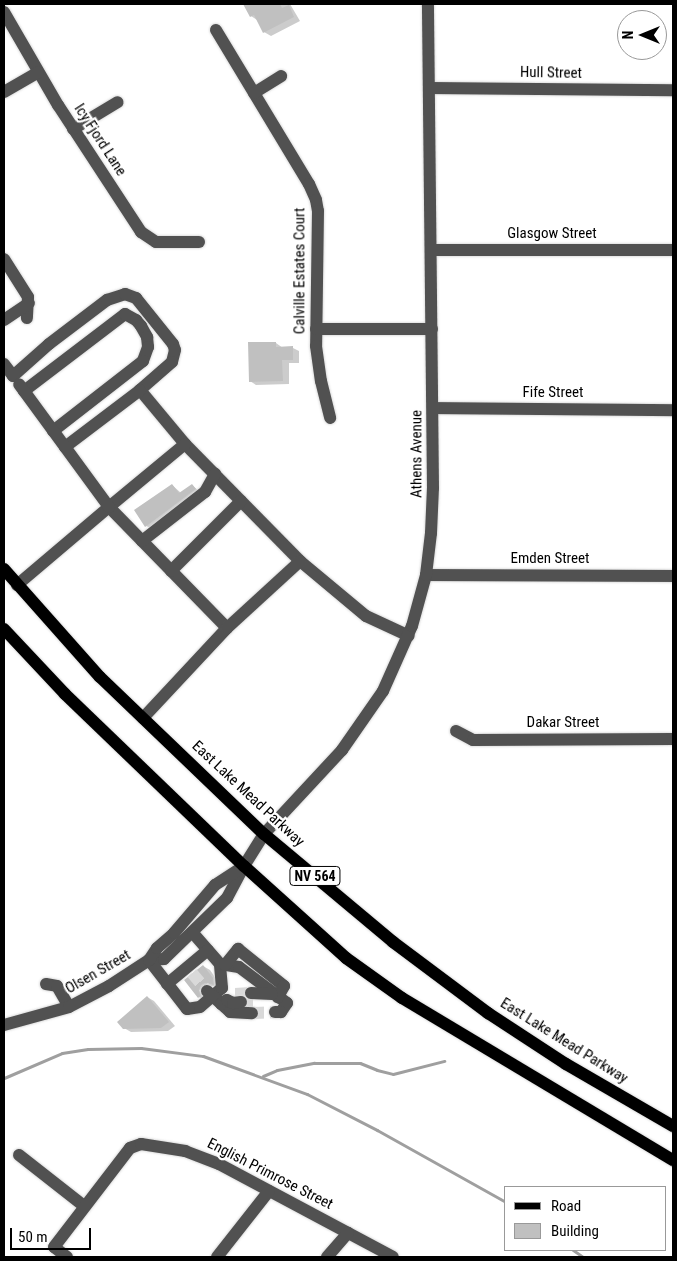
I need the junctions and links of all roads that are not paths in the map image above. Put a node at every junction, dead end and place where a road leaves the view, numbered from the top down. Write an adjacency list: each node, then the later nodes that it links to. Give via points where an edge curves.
1 (8, 4): 3 (street)
2 (428, 4): 8 (street, Athens Avenue)
3 (4, 6)
4 (4, 12): 6 (street, Icy Fjord Lane)
5 (216, 30): 11 (street, Calville Estates Court)
6 (38, 72): 10 (street); 13 (street, Icy Fjord Lane)
7 (281, 76): 11 (street)
8 (429, 88): 9 (street, Hull Street); 15 (street, Athens Avenue)
9 (673, 90)
10 (4, 92)
11 (254, 93): 21 (street, Calville Estates Court, via 316,200)
12 (118, 102): 13 (street)
13 (73, 129): 14 (street, Icy Fjord Lane, via 141,232 156,242)
14 (199, 242)
15 (431, 250): 16 (street, Glasgow Street); 22 (street, Athens Avenue)
16 (673, 250)
17 (4, 259): 18 (street, via 23,288)
18 (28, 303): 19 (street); 20 (street)
19 (27, 318)
20 (4, 320)
21 (316, 329): 22 (street); 29 (street, Calville Estates Court, via 318,364)
22 (432, 329): 27 (street, Athens Avenue)
23 (4, 364): 24 (street)
24 (13, 376): 25 (street, via 107,300 125,294 136,298 175,350 172,362); 26 (street)
25 (140, 390): 31 (street); 32 (street)
26 (24, 391): 30 (street); 30 (street, via 125,314 141,326 148,347 143,361)
27 (433, 408): 28 (street, Fife Street); 40 (street, Athens Avenue, via 431,533)
28 (673, 410)
29 (330, 418)
30 (53, 431): 32 (street)
31 (185, 444): 33 (street); 35 (street)
32 (65, 447): 35 (street)
33 (215, 474): 34 (street); 36 (street, via 205,492)
34 (241, 501): 37 (street); 39 (street)
35 (109, 507): 36 (street); 42 (street)
36 (142, 542): 39 (street)
37 (300, 561): 44 (street); 46 (street, via 366,616)
38 (4, 569): 42 (main road, East Lake Mead Parkway / NV 564)
39 (170, 571): 44 (street)
40 (426, 575): 41 (street, Emden Street); 46 (street, Athens Avenue)
41 (673, 576)
42 (17, 585): 43 (main road); 47 (main road, East Lake Mead Parkway / NV 564, via 100,677)
43 (4, 586)
44 (227, 628): 47 (street)
45 (4, 629): 52 (main road, NV 564, via 65,694)
46 (409, 636): 50 (street, Athens Avenue, via 383,691 342,750)
47 (143, 718): 50 (main road, East Lake Mead Parkway / NV 564)
48 (456, 731): 49 (street, Dakar Street, via 473,740)
49 (673, 738)
50 (264, 834): 51 (street, Athens Avenue); 65 (main road, East Lake Mead Parkway / NV 564, via 393,942 488,1013 566,1064)
51 (254, 850): 52 (street, Olsen Street)
52 (244, 866): 53 (street, Olsen Street, via 227,898); 55 (street, Olsen Street, via 215,885); 67 (main road, NV 564, via 346,958 402,998)
53 (193, 933): 54 (street); 55 (street, Olsen Street, via 164,959)
54 (208, 950): 56 (street); 58 (street, via 189,970)
55 (149, 960): 58 (street); 61 (street, Olsen Street)
56 (222, 965): 59 (street, via 238,967); 59 (street, via 238,949 284,986); 60 (street)
57 (46, 984): 61 (street, via 57,986)
58 (167, 984): 60 (street, via 186,1009)
59 (269, 997): 62 (street, via 281,1012)
60 (224, 998): 63 (street, via 230,1012)
61 (69, 1007): 64 (street, Olsen Street)
62 (275, 1012)
63 (252, 1013)
64 (4, 1026)
65 (673, 1126)
66 (19, 1155): 69 (street)
67 (673, 1160)
68 (269, 1191): 69 (street, English Primrose Street, via 200,1156 141,1144 130,1148); 70 (street, English Primrose Street); 72 (street)
69 (84, 1206): 71 (street, English Primrose Street, via 54,1247)
70 (348, 1232): 73 (street); 74 (street, English Primrose Street)
71 (67, 1257)
72 (217, 1257)
73 (327, 1257)
74 (393, 1257)

